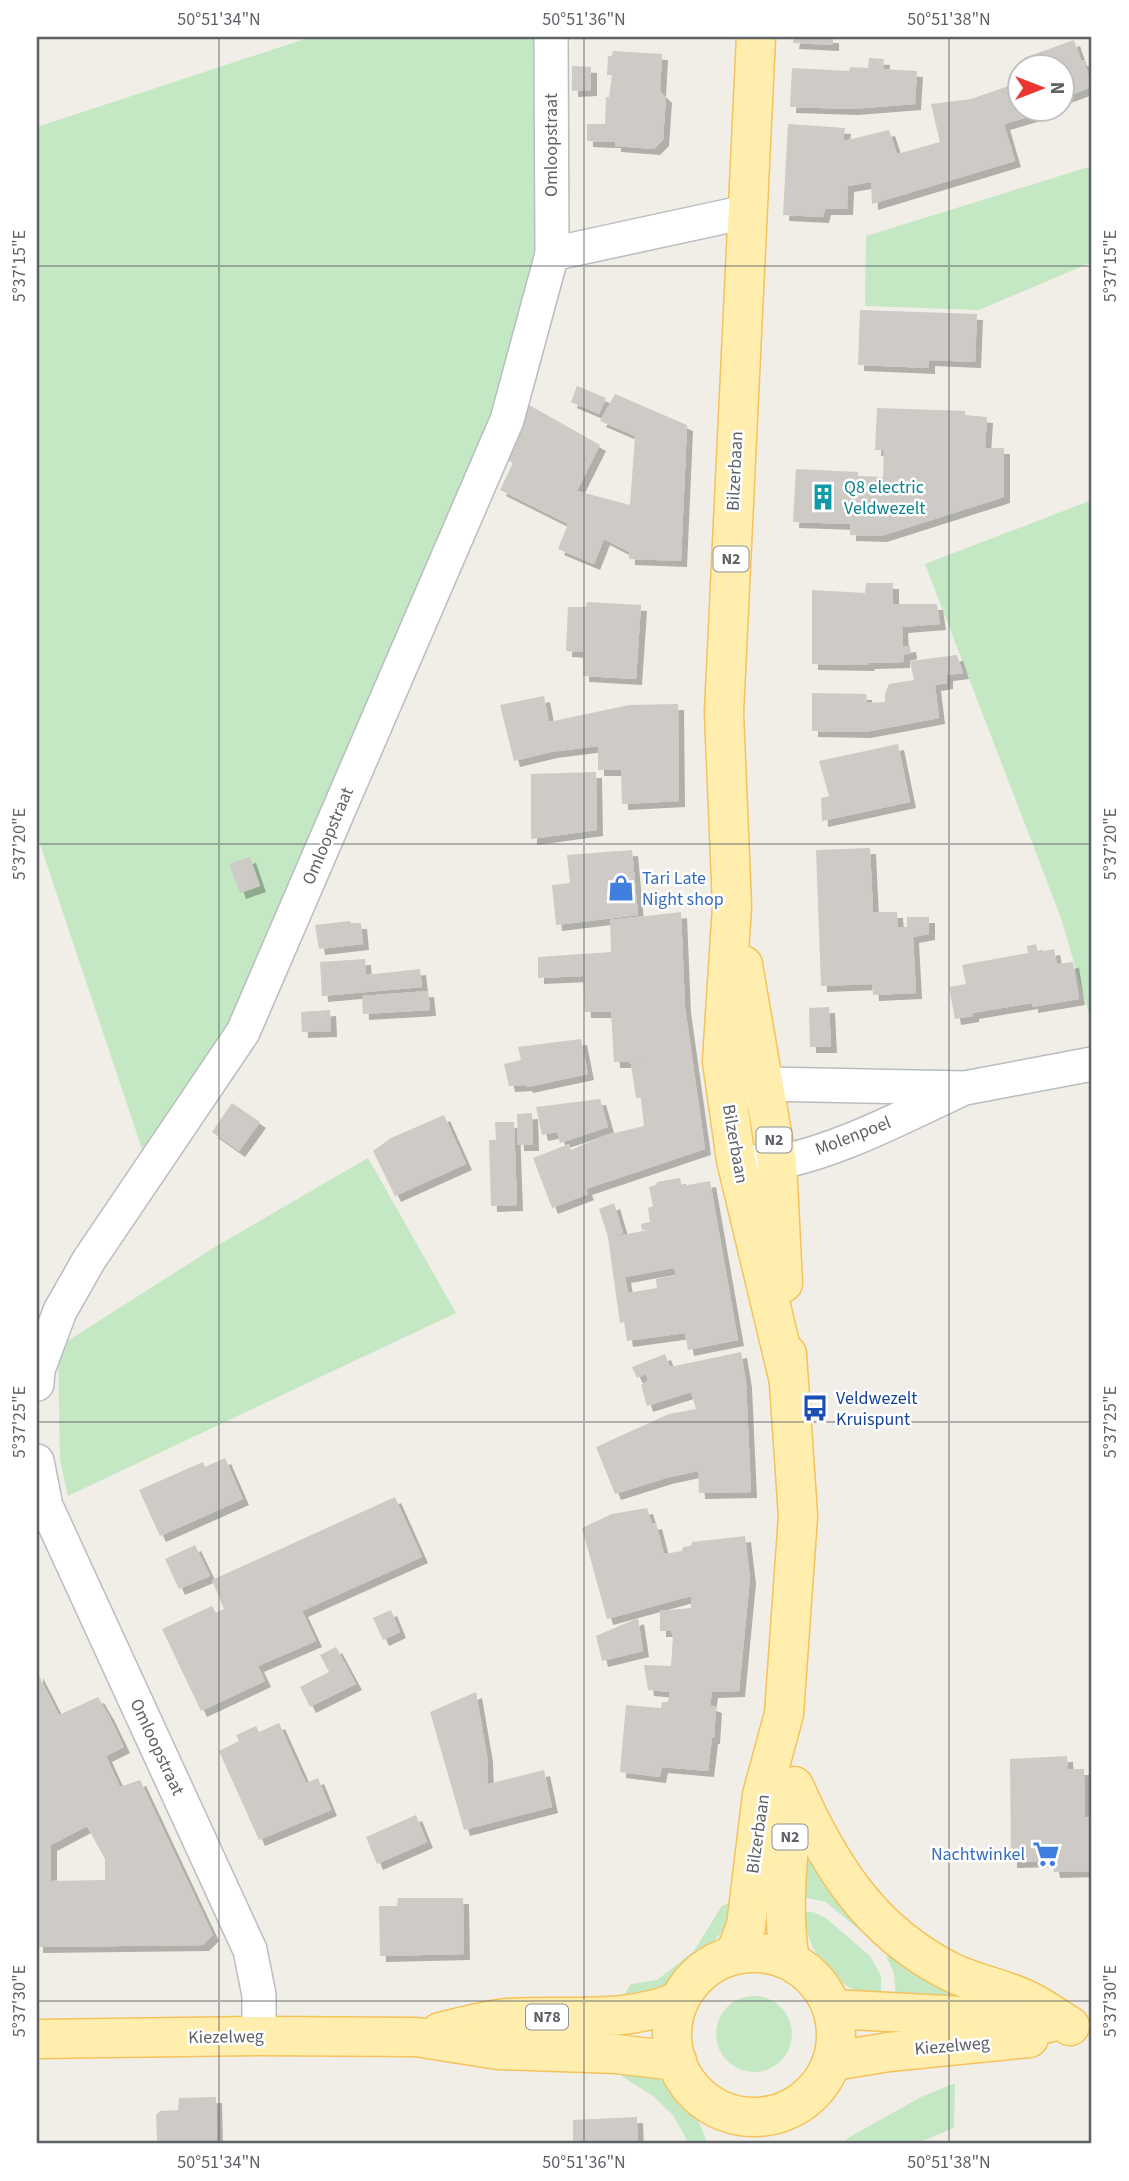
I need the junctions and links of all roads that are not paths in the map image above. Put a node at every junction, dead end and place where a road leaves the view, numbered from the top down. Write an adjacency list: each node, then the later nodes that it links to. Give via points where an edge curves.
1 (551, 37): 4 (street, Omloopstraat)
2 (756, 37): 3 (main road, Bilzerbaan / N2)
3 (746, 212): 4 (street); 5 (main road, Bilzerbaan / N2, via 724,713)
4 (552, 254): 13 (street, Omloopstraat, via 507,420 243,1032 89,1260 60,1311)
5 (732, 906): 7 (main road, Bilzerbaan / N2); 9 (main road, Bilzerbaan / N2, via 722,1061)
6 (1092, 1064): 8 (street, Molenpoel)
7 (765, 1084): 8 (street, Molenpoel); 9 (street, Molenpoel); 11 (main road, Bilzerbaan / N2)
8 (965, 1088): 11 (street, Molenpoel, via 895,1121)
9 (727, 1093): 10 (main road, Bilzerbaan / N2)
10 (736, 1160): 11 (street, Molenpoel); 12 (main road, Bilzerbaan / N2)
11 (777, 1162): 12 (main road, Bilzerbaan / N2)
12 (788, 1377): 15 (main road, Bilzerbaan / N2, via 798,1517)
13 (37, 1384)
14 (37, 1461): 22 (street, Omloopstraat, via 46,1506 250,1950 259,1995)
15 (784, 1714): 16 (main road, Bilzerbaan / N2); 17 (main road, Bilzerbaan / N2, via 762,1795 746,1926)
16 (794, 1786): 18 (main road, Bilzerbaan / N2, via 785,1922); 21 (main road, via 828,1856 858,1899 890,1932 952,1973 1029,2000)
17 (735, 1954): 18 (main road); 19 (main road, via 709,1965)
18 (790, 1960): 20 (main road, via 814,1979)
19 (679, 2001): 23 (main road, Kiezelweg / N78, via 656,2011 615,2017 506,2018); 25 (main road, via 673,2034)
20 (832, 2009): 21 (main road, Kiezelweg); 26 (main road, via 836,2031)
21 (1081, 2026): 26 (main road, Kiezelweg, via 1025,2039)
22 (259, 2036): 23 (main road, Kiezelweg / N78); 24 (main road, Kiezelweg / N78)
23 (416, 2037): 25 (main road, Kiezelweg / N78, via 498,2050)
24 (37, 2039)
25 (677, 2061): 27 (main road, via 682,2077)
26 (833, 2061): 28 (main road, via 820,2085)
27 (722, 2128): 28 (main road, via 748,2117)
28 (773, 2129)

